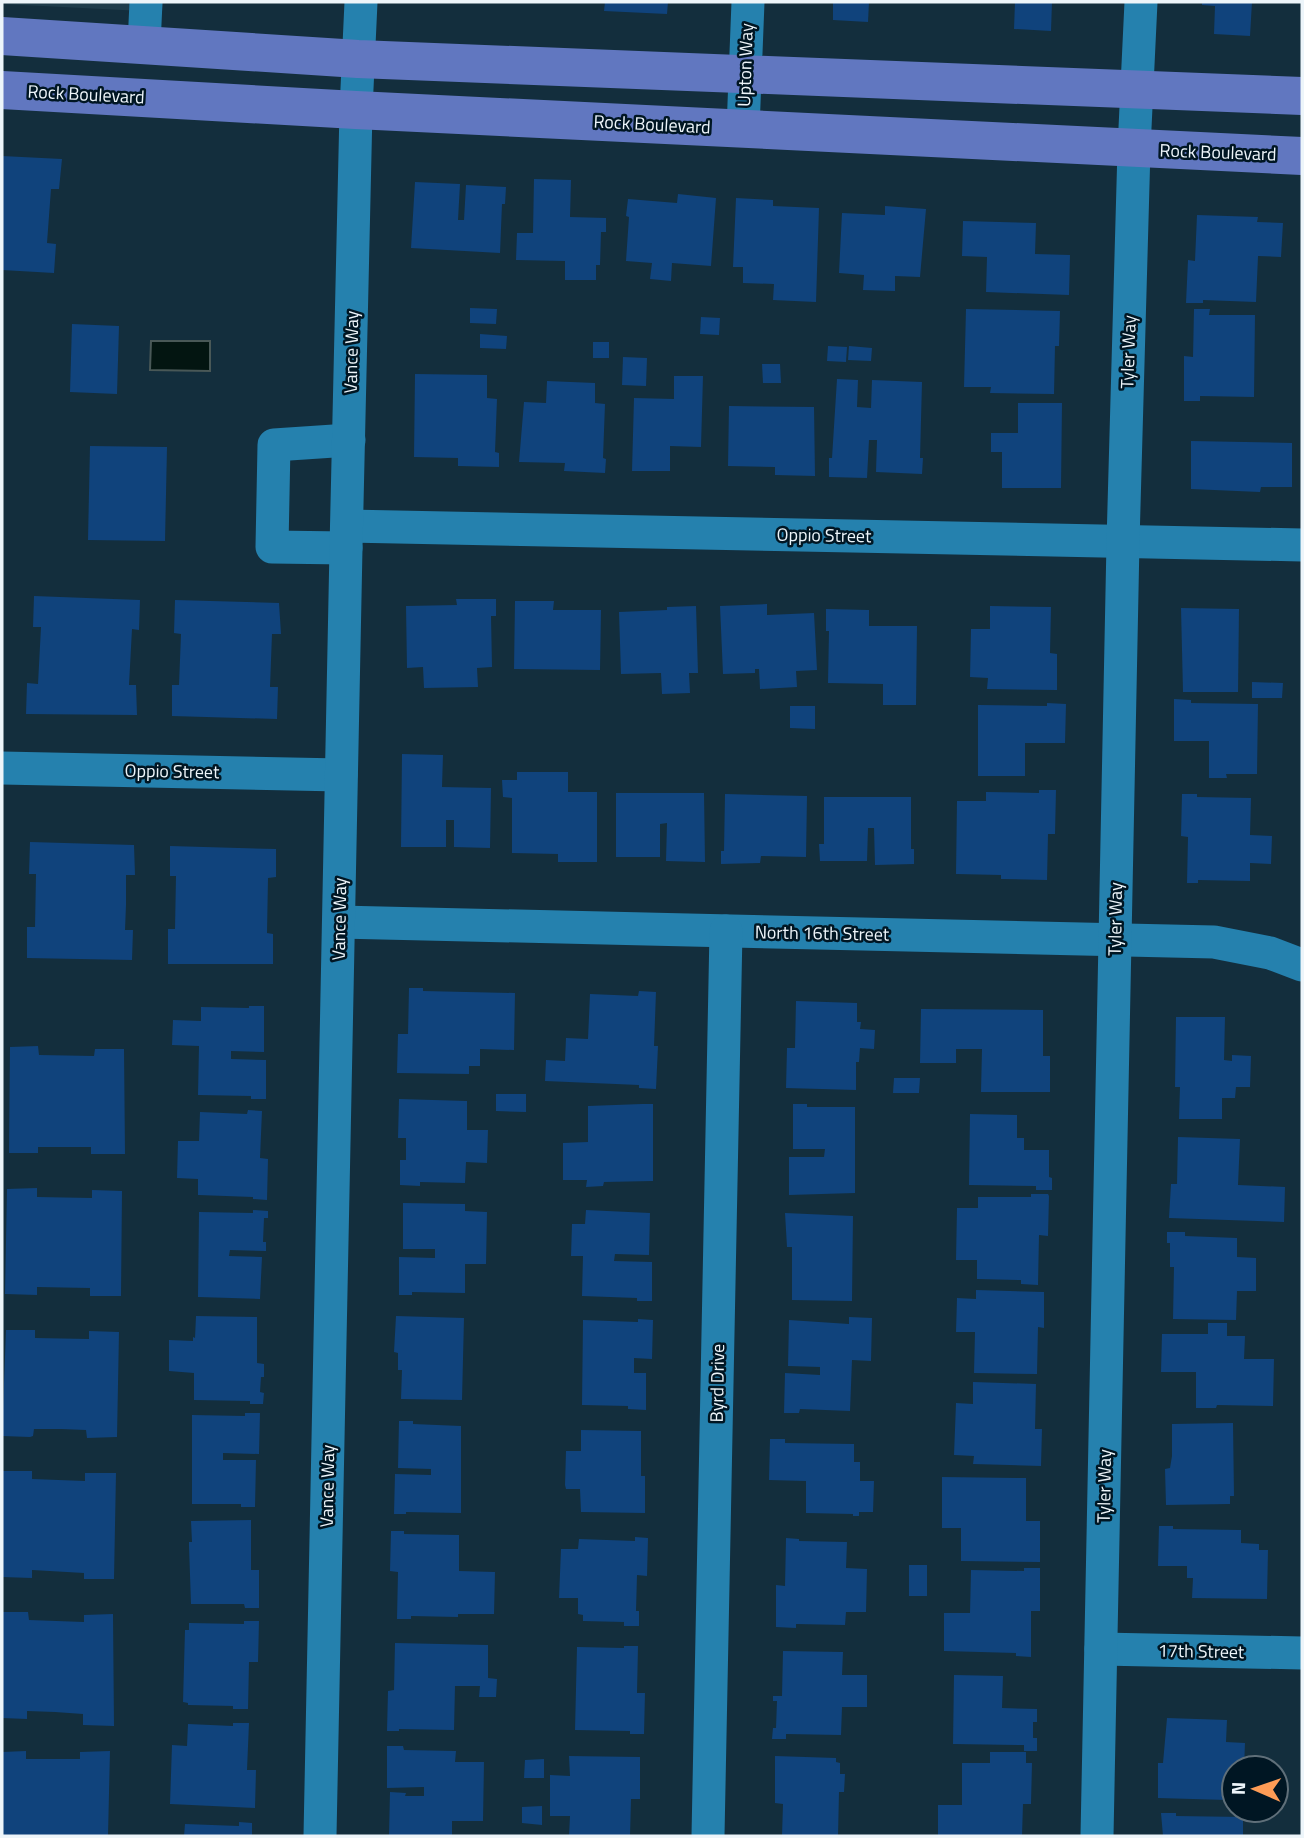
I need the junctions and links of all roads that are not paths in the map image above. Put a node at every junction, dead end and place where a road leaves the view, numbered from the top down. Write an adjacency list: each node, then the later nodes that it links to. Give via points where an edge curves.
1 (146, 2): 6 (street)
2 (361, 2): 7 (street, Vance Way)
3 (748, 2): 8 (street, Upton Way)
4 (1141, 2): 9 (street, Tyler Way)
5 (2, 36): 6 (main road)
6 (144, 45): 7 (main road)
7 (358, 59): 8 (main road); 12 (street, Vance Way)
8 (744, 74): 9 (main road); 13 (street, Upton Way)
9 (1137, 89): 11 (main road); 14 (street, Tyler Way)
10 (2, 90): 12 (main road, Rock Boulevard)
11 (1302, 96)
12 (356, 110): 13 (main road, Rock Boulevard); 16 (street, Vance Way)
13 (743, 129): 14 (main road, Rock Boulevard)
14 (1134, 149): 15 (main road, Rock Boulevard); 18 (street, Tyler Way)
15 (1302, 156)
16 (349, 440): 17 (street, Vance Way); 17 (street, Oppio Street, via 274,445 272,547)
17 (346, 537): 18 (street, Oppio Street); 21 (street, Vance Way)
18 (1123, 541): 19 (street, Oppio Street); 24 (street, Tyler Way)
19 (1302, 545)
20 (2, 768): 21 (street, Oppio Street)
21 (341, 775): 22 (street, Vance Way)
22 (338, 922): 23 (street, North 16th Street); 28 (street, Vance Way)
23 (726, 931): 24 (street, North 16th Street); 29 (street, Byrd Drive)
24 (1115, 939): 25 (street, North 16th Street, via 1214,942 1270,953); 26 (street, Tyler Way)
25 (1302, 965)
26 (1101, 1649): 27 (street, 17th Street); 30 (street, Tyler Way)
27 (1302, 1653)
28 (320, 1836)
29 (708, 1836)
30 (1097, 1836)

